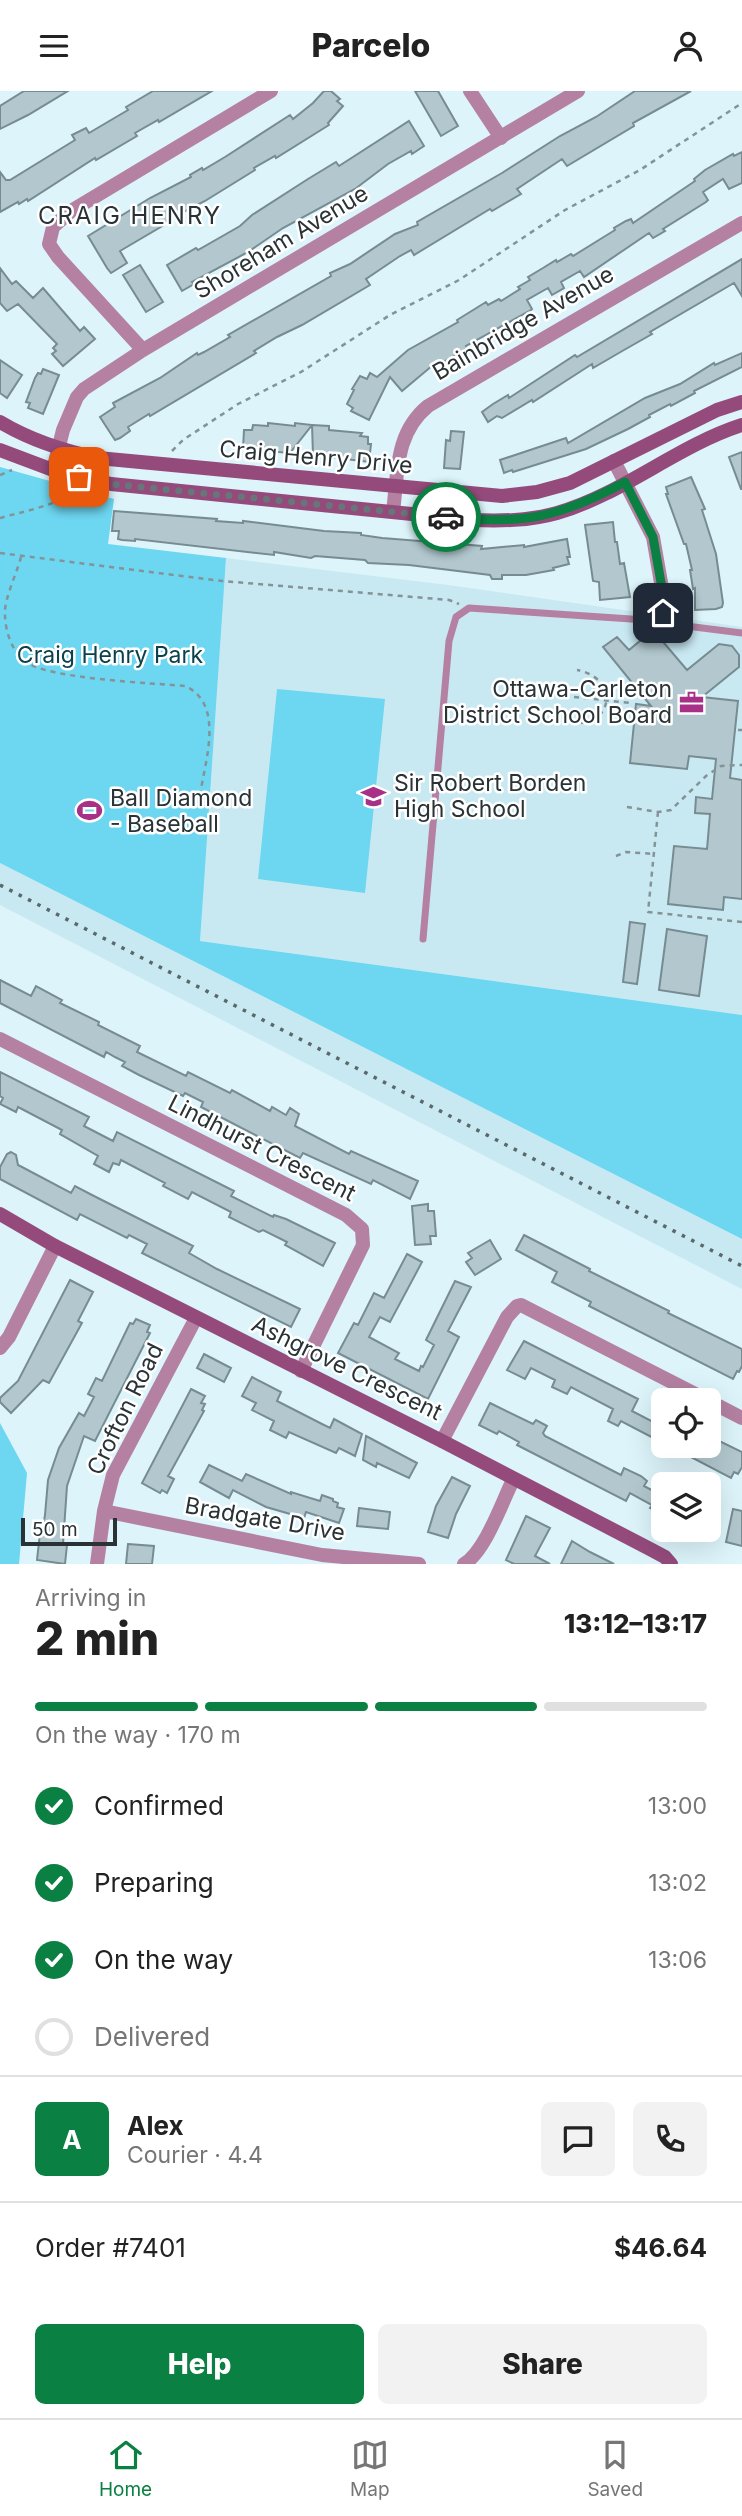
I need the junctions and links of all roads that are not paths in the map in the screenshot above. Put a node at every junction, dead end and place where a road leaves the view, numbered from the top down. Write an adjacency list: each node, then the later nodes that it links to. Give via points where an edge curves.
1 (271, 91): 6 (street, via 71,211 49,235 58,257)
2 (470, 91): 4 (street)
3 (578, 91): 4 (street, Shoreham Avenue)
4 (501, 138): 6 (street, Shoreham Avenue)
5 (742, 223): 15 (street, Bainbridge Avenue, via 428,406 406,431)
6 (143, 350): 10 (street, Shoreham Avenue, via 84,389 71,406)
7 (742, 402): 12 (street, Craig Henry Drive)
8 (0, 422): 10 (street, Craig Henry Drive)
9 (742, 425): 14 (street, Craig Henry Drive)
10 (59, 448): 13 (street, Shoreham Avenue); 15 (street, Craig Henry Drive, via 98,458)
11 (0, 450): 13 (street, Craig Henry Drive)
12 (614, 461): 14 (street); 15 (street, Craig Henry Drive, via 554,489 520,495)
13 (53, 470): 16 (street, Craig Henry Drive, via 111,484)
14 (625, 482): 16 (street, Craig Henry Drive, via 590,501 541,517 471,520); 17 (street, via 653,537)
15 (396, 487): 16 (street, Bainbridge Avenue)
16 (393, 512)
17 (663, 613)
18 (742, 633): 19 (lane, via 631,619 469,608 456,617 449,641)
19 (423, 939)
20 (0, 1039): 25 (street, Lindhurst Crescent, via 346,1215 362,1229 363,1245)
21 (0, 1214): 22 (street, Ashgrove Crescent)
22 (55, 1246): 23 (street, Ashgrove Crescent); 24 (street)
23 (196, 1318): 25 (street, Ashgrove Crescent); 31 (street, Crofton Road, via 113,1475)
24 (0, 1348)
25 (301, 1371): 29 (street, Ashgrove Crescent)
26 (683, 1388): 29 (street, via 521,1305 507,1317)
27 (721, 1408): 28 (street)
28 (742, 1418)
29 (442, 1441): 30 (street, Ashgrove Crescent)
30 (513, 1480): 34 (street, via 482,1543); 35 (street, Ashgrove Crescent)
31 (104, 1511): 32 (street, Crofton Road); 33 (street, Bradgate Drive, via 322,1555)
32 (97, 1564)
33 (419, 1564)
34 (464, 1564)
35 (671, 1564)

